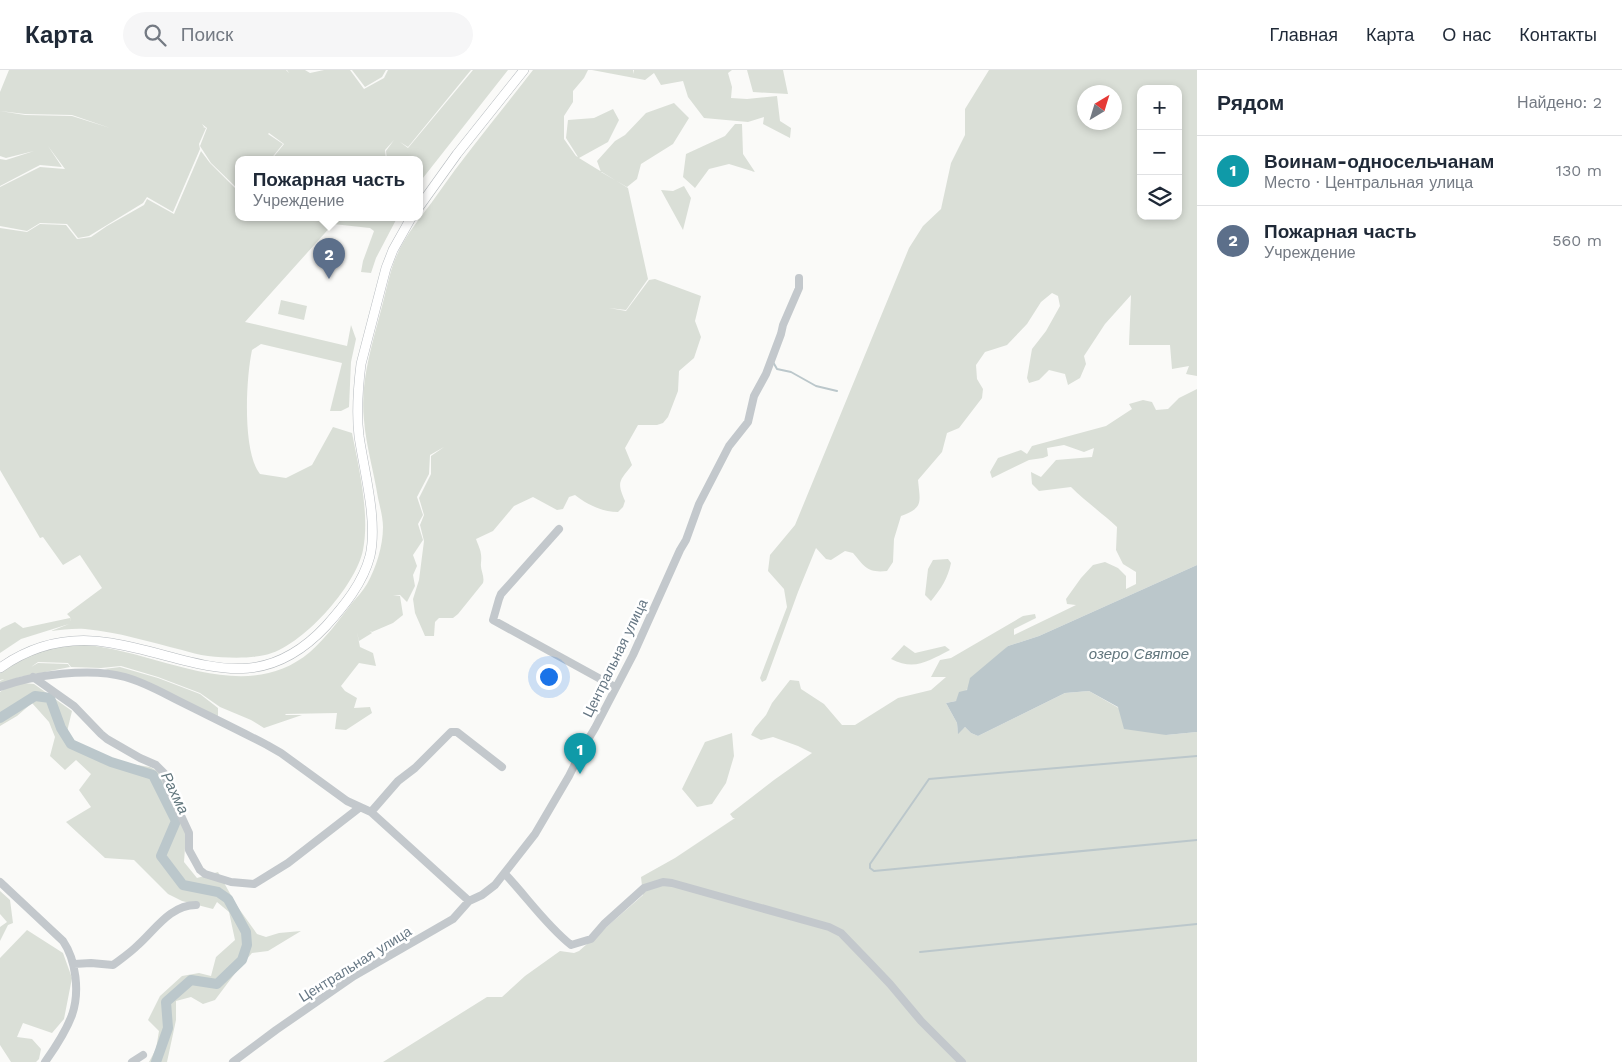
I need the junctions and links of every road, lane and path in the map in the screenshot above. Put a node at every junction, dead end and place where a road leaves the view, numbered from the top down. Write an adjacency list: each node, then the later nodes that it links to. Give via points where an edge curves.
1 (524, 70): 2 (main road)
2 (423, 201)
3 (409, 221): 6 (main road, via 386,268 359,379 357,417 372,524 370,553 355,589 330,621 297,652 258,668 224,669 91,641 38,647)
4 (798, 278): 9 (street, Центральная улица, via 799,288 766,374 754,396 748,422 729,446 699,504 686,540)
5 (559, 529): 9 (street, via 502,594 493,620)
6 (0, 668)
7 (34, 677): 8 (street); 11 (street, via 97,673 134,680 267,745); 11 (street, via 74,706 107,739 156,765 164,773 189,833 189,850 205,874 231,882 254,884 288,863)
8 (0, 687)
9 (615, 687): 13 (street, Центральная улица, via 535,834)
10 (502, 767): 12 (street, via 457,732 451,732)
11 (359, 808): 12 (street)
12 (370, 812): 15 (street)
13 (504, 874): 15 (street, Центральная улица, via 495,885); 22 (street, via 543,919 571,945 590,939 644,888 663,882 830,927 841,933)
14 (0, 882): 17 (street, via 63,941)
15 (469, 901): 21 (street, Центральная улица, via 453,918 354,976)
16 (196, 905): 17 (street, via 187,905 170,913 136,948 113,965)
17 (74, 964): 19 (street, via 72,1015)
18 (143, 1055): 20 (street)
19 (46, 1062)
20 (132, 1062)
21 (233, 1062)
22 (962, 1062)

